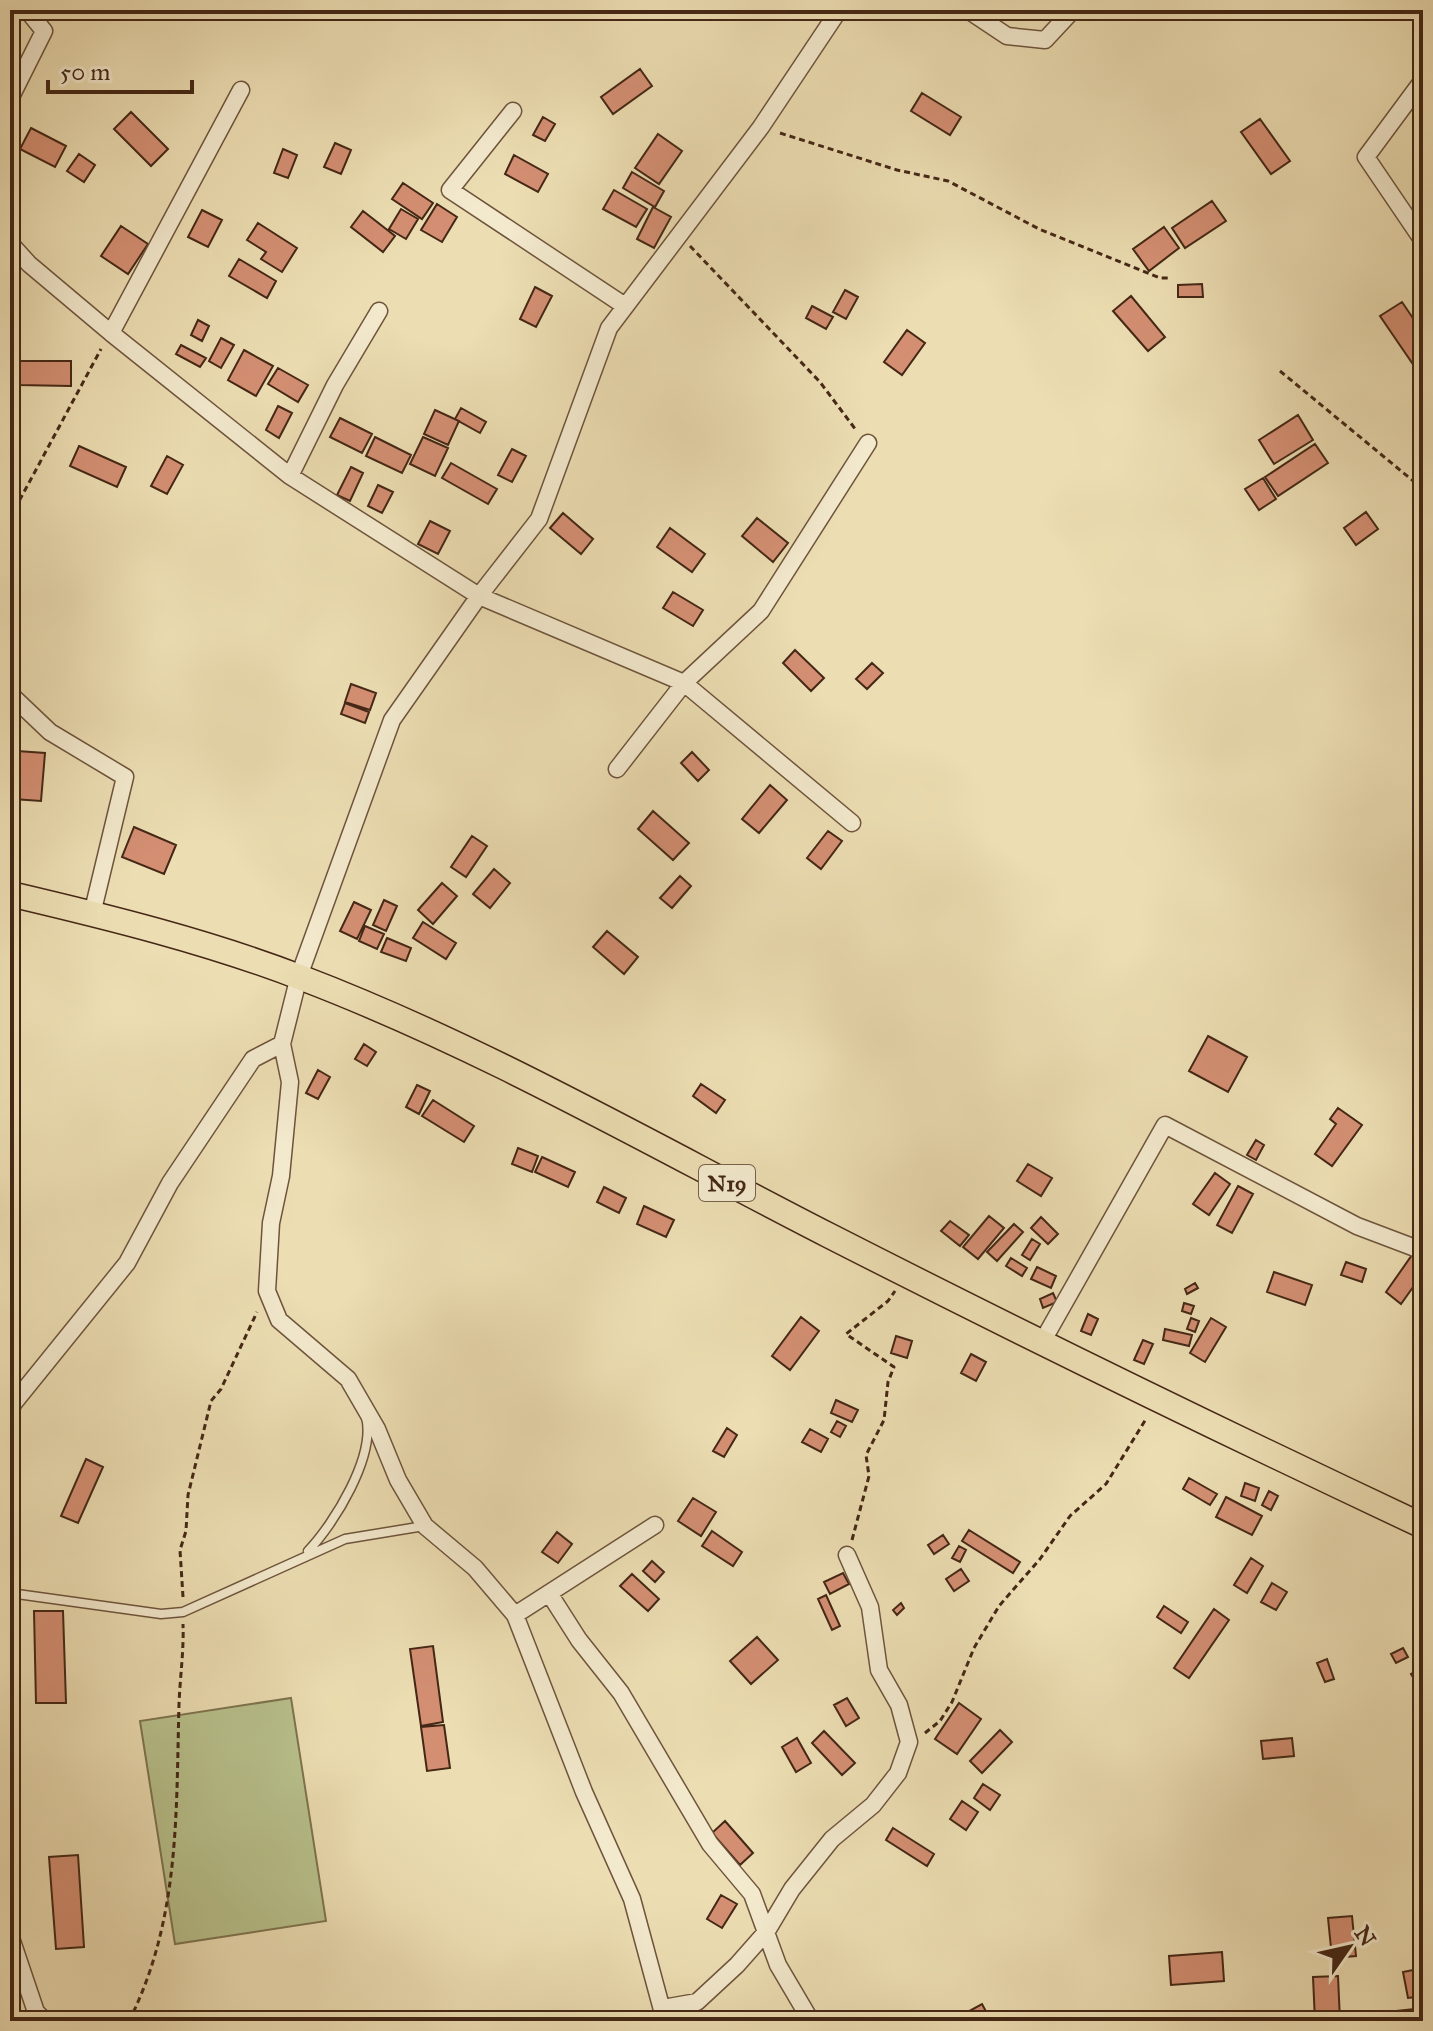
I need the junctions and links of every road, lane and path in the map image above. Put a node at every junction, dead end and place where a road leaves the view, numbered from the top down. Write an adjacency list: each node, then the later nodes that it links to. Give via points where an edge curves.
1 (27, 10): 7 (street, via 44,31)
2 (839, 10): 9 (street)
3 (968, 10): 4 (street, via 1007,36 1045,40)
4 (1073, 10)
5 (1423, 80): 11 (street, via 1366,157)
6 (241, 90): 16 (street)
7 (10, 99)
8 (513, 111): 14 (street, via 450,190)
9 (761, 127): 10 (street); 13 (path, via 948,181 1039,229)
10 (679, 235): 14 (street); 18 (path, via 820,382)
11 (1423, 241)
12 (10, 243): 16 (street)
13 (1169, 278)
14 (625, 306): 22 (street, via 609,328 539,519)
15 (379, 311): 19 (street)
16 (111, 333): 19 (street); 21 (path)
17 (1280, 371): 20 (path)
18 (868, 443): 23 (street, via 761,611)
19 (290, 476): 22 (street)
20 (1423, 489)
21 (10, 518)
22 (479, 596): 23 (street); 29 (street, via 392,720)
23 (684, 683): 25 (street); 26 (street)
24 (10, 694): 28 (street, via 50,732 125,777)
25 (617, 769)
26 (852, 823)
27 (10, 894): 28 (main road, N19)
28 (92, 914): 29 (main road, N19)
29 (299, 976): 30 (street); 32 (main road, N19, via 441,1038)
30 (282, 1044): 33 (street, via 290,1082); 36 (street, via 253,1059 170,1183 127,1263)
31 (1423, 1251): 34 (street, via 1357,1226 1165,1125)
32 (905, 1274): 34 (main road, N19); 42 (path, via 888,1301 846,1334 894,1367 884,1420 866,1455 869,1476)
33 (267, 1291): 37 (street, via 279,1320 348,1379); 45 (path, via 241,1351 211,1401 180,1550)
34 (1041, 1344): 35 (main road, N19)
35 (1157, 1398): 40 (main road, N19); 47 (path, via 1106,1484 1070,1516 999,1606 940,1721)
36 (11, 1406)
37 (363, 1408): 39 (street); 41 (lane, via 368,1425 359,1466 344,1504)
38 (655, 1525): 44 (street)
39 (425, 1526): 41 (lane, via 345,1539); 46 (street, via 475,1568)
40 (1423, 1526)
41 (305, 1555): 45 (lane)
42 (847, 1555): 47 (street, via 870,1607 879,1670 899,1705)
43 (10, 1593): 45 (lane, via 161,1614)
44 (549, 1593): 46 (street); 48 (street, via 621,1693 710,1844 752,1894)
45 (183, 1612): 52 (path, via 180,1764 169,1905 156,1956)
46 (515, 1615): 50 (street, via 632,1899)
47 (909, 1742): 48 (street, via 898,1773 873,1805 832,1839)
48 (767, 1931): 50 (street, via 697,2002); 53 (street, via 778,1965)
49 (10, 1935): 51 (street, via 36,2012)
50 (664, 2015)
51 (45, 2021)
52 (129, 2021)
53 (811, 2021)

